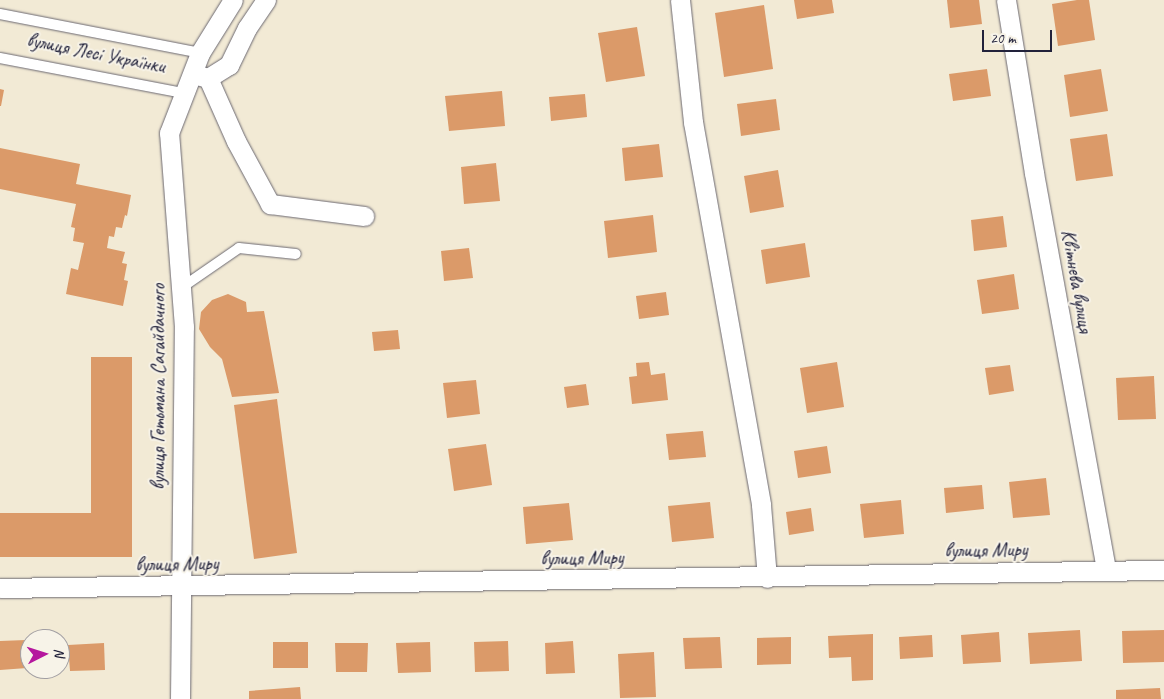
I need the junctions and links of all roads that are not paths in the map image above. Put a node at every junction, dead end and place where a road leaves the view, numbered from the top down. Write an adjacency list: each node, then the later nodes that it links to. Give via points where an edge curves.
1 (233, 0): 6 (street, вулиця Гетьмана Сагайдачного)
2 (266, 0): 8 (street, via 247,28 229,66)
3 (680, 0): 15 (street, via 693,122 761,505)
4 (1006, 0): 13 (street, Квітнева вулиця)
5 (0, 14): 6 (lane, вулиця Лесі Українки)
6 (200, 53): 8 (street, вулиця Гетьмана Сагайдачного)
7 (0, 58): 9 (lane, вулиця Лесі Українки)
8 (200, 76): 9 (street, вулиця Гетьмана Сагайдачного); 10 (street, via 270,204)
9 (184, 93): 12 (street, вулиця Гетьмана Сагайдачного, via 169,133)
10 (364, 216)
11 (296, 254): 12 (lane, via 239,248)
12 (181, 288): 16 (street, вулиця Гетьмана Сагайдачного, via 184,327)
13 (1106, 570): 14 (street, вулиця Миру); 15 (street, вулиця Миру)
14 (1164, 570)
15 (767, 578): 16 (street, вулиця Миру)
16 (180, 587): 17 (street, вулиця Миру); 18 (street, вулиця Гетьмана Сагайдачного)
17 (0, 588)
18 (180, 699)

